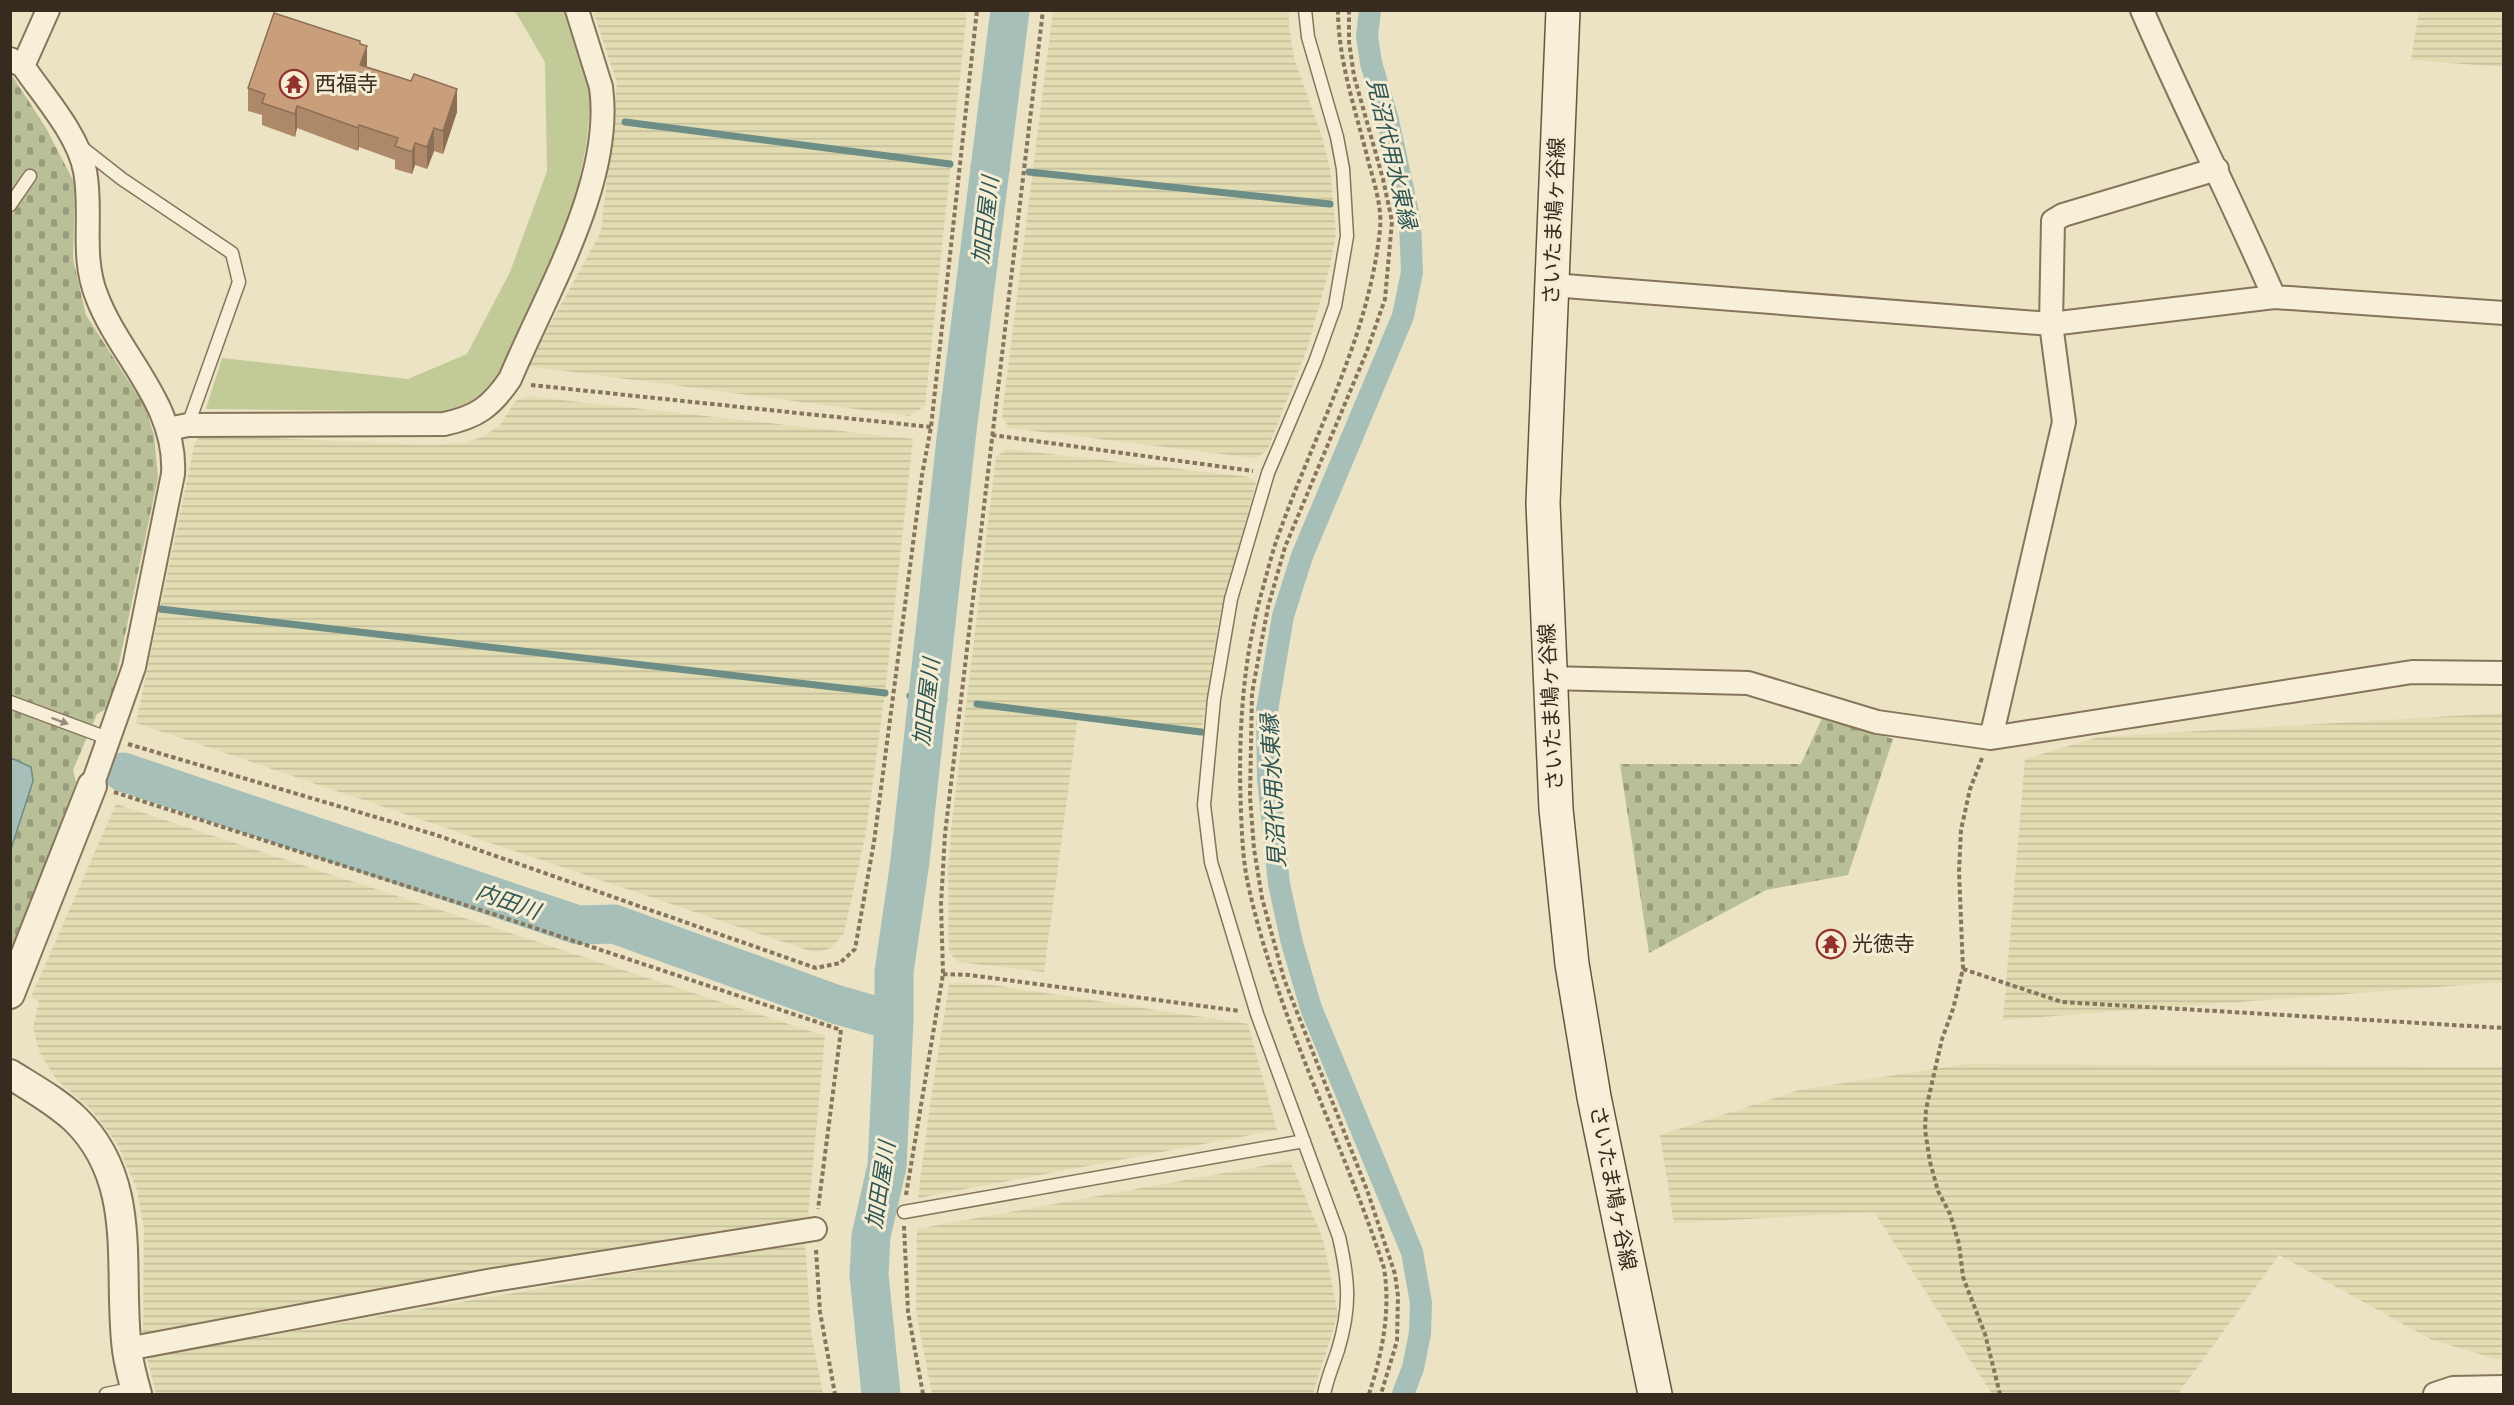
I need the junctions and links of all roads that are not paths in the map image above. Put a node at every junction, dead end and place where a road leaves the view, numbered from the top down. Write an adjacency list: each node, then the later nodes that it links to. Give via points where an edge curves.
1 (48, 10): 6 (street)
2 (577, 10): 15 (street, via 603,99 591,191 510,379 499,396 475,416 444,424)
3 (1305, 10): 24 (lane, via 1308,37 1341,158 1347,236 1335,306 1268,473 1231,599 1214,699 1204,805 1211,862 1257,1014)
4 (1563, 10): 11 (main road, さいたま鳩ヶ谷線)
5 (2142, 10): 8 (street)
6 (17, 62): 7 (street)
7 (76, 143): 15 (street, via 86,171 88,261 93,286 106,317 160,407); 15 (lane, via 232,254 239,282)
8 (2217, 169): 12 (street); 14 (street, via 2053,221)
9 (30, 176): 10 (lane)
10 (10, 205)
11 (1552, 285): 14 (street); 17 (main road, さいたま鳩ヶ谷線, via 1544,503)
12 (2274, 297): 13 (street); 14 (street)
13 (2504, 313)
14 (2051, 324): 19 (street, via 2064,422)
15 (178, 427): 20 (street, via 173,474 134,667)
16 (2504, 673): 19 (street, via 2412,672)
17 (1549, 678): 19 (street, via 1748,683 1877,722); 32 (main road, さいたま鳩ヶ谷線, via 1556,809 1572,964 1594,1097)
18 (10, 702): 20 (lane, one-way to 20)
19 (1991, 738)
20 (108, 745): 21 (street)
21 (95, 779): 22 (street)
22 (10, 994)
23 (10, 1074): 27 (street, via 77,1120 98,1148 114,1182 123,1237)
24 (1304, 1141): 25 (lane); 31 (lane, via 1339,1237 1348,1287 1343,1330)
25 (904, 1212)
26 (815, 1229): 27 (street, via 493,1280)
27 (127, 1349): 29 (street)
28 (2504, 1387): 33 (street, via 2453,1388)
29 (136, 1391): 30 (lane)
30 (106, 1395)
31 (1324, 1395)
32 (1654, 1395)
33 (2435, 1395)

